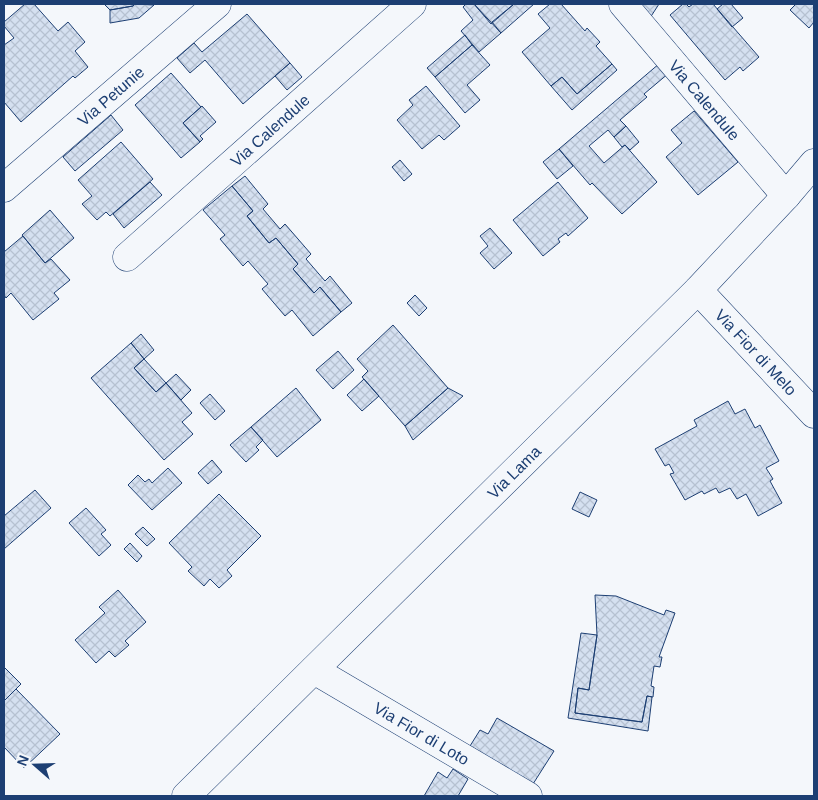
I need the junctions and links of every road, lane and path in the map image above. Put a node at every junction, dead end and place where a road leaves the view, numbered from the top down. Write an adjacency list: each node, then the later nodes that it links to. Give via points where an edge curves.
1 (217, 4): 5 (street, Via Petunie)
2 (412, 4): 7 (street, Via Calendule)
3 (623, 4): 6 (street, Via Calendule)
4 (814, 163): 6 (street, Via Lama)
5 (4, 188)
6 (786, 196): 8 (street, Via Lama)
7 (127, 257)
8 (698, 290): 9 (street, Via Fior di Melo); 10 (street, Via Lama)
9 (814, 414)
10 (314, 670): 11 (street, Via Lama); 12 (street, Via Fior di Loto)
11 (186, 796)
12 (528, 796)

